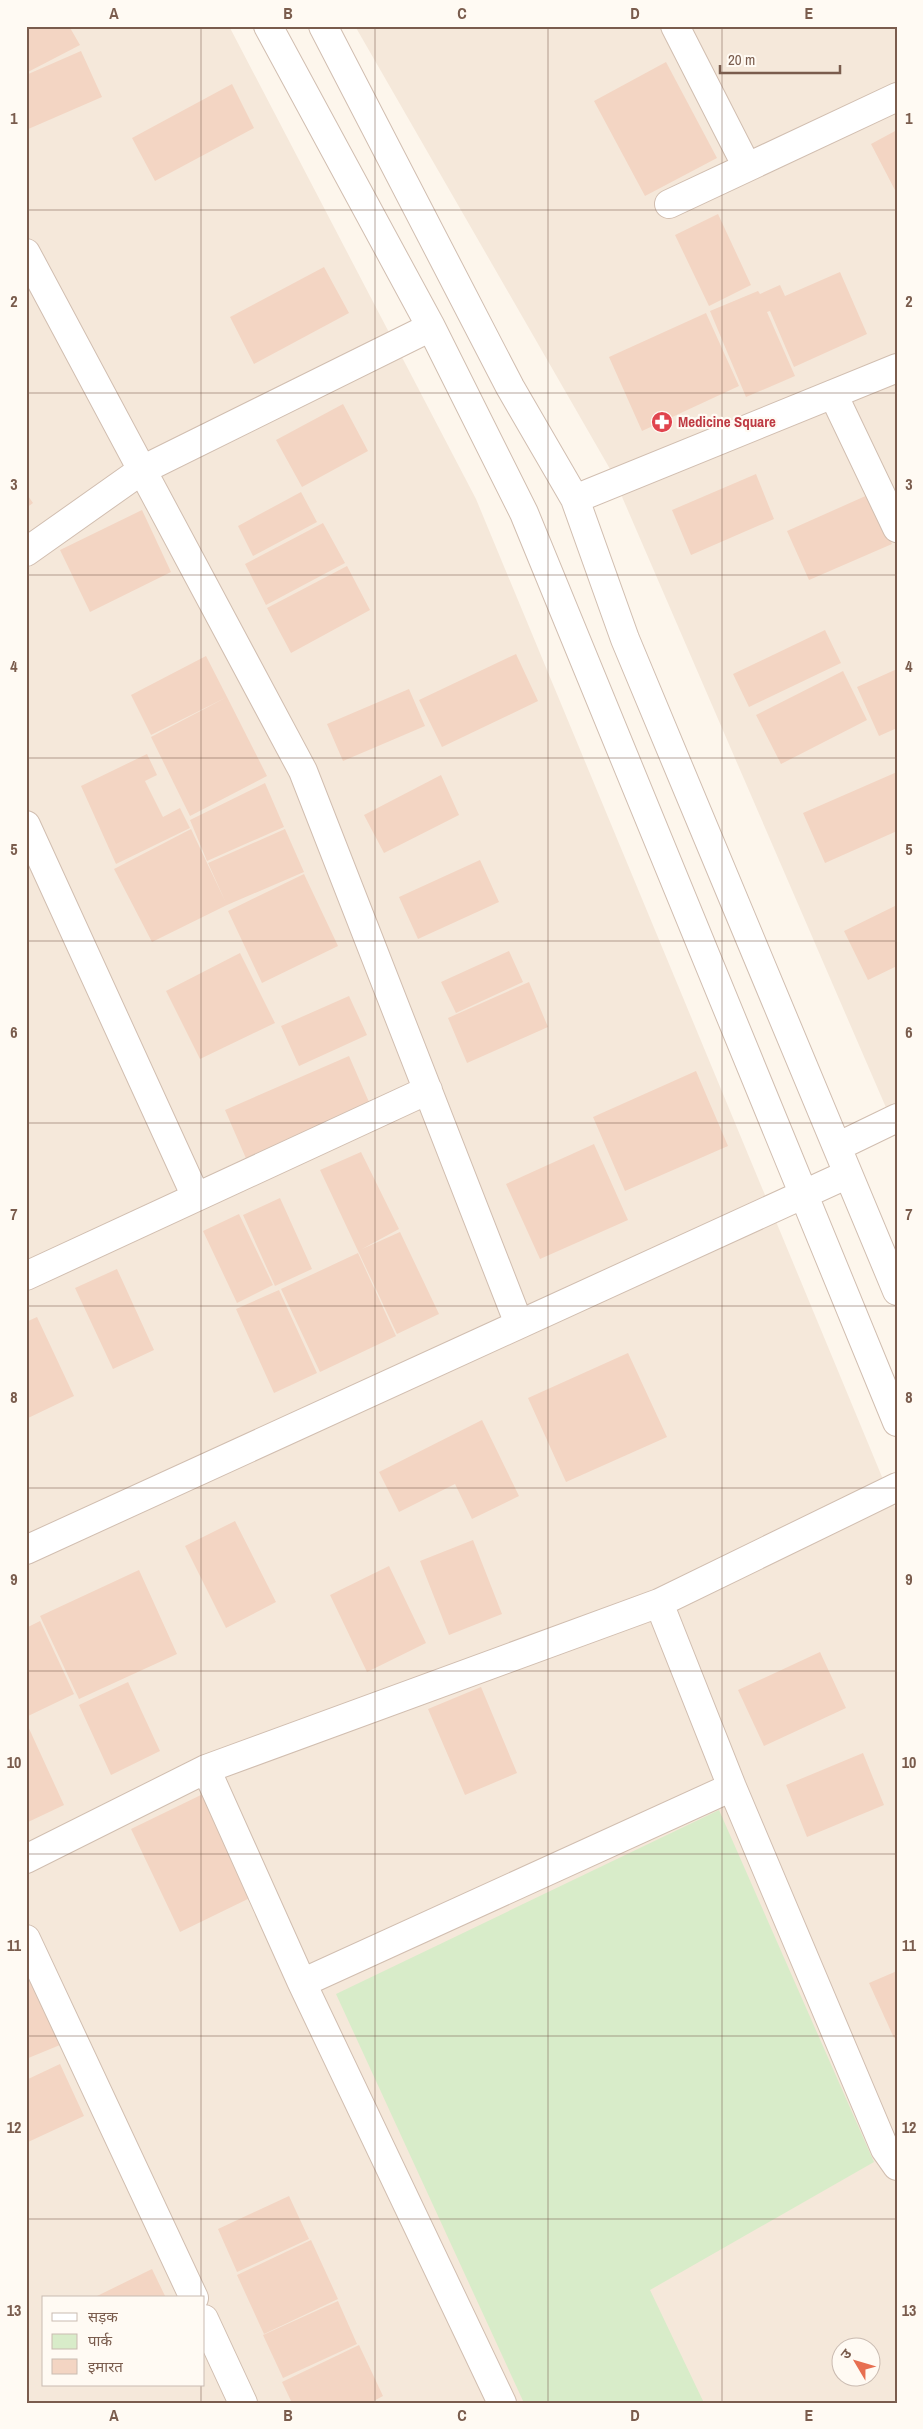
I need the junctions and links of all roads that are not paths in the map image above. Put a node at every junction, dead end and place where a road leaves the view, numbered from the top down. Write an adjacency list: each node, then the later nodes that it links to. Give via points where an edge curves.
1 (268, 26): 8 (street)
2 (323, 26): 12 (street, via 510,387)
3 (675, 26): 5 (street)
4 (897, 97): 5 (street)
5 (747, 167): 6 (street)
6 (669, 204)
7 (26, 253): 11 (street)
8 (431, 327): 11 (street); 20 (street, via 524,513)
9 (897, 368): 10 (street)
10 (833, 394): 12 (street); 13 (street)
11 (142, 470): 14 (street); 16 (street, via 303,771)
12 (575, 499): 18 (street, via 625,639)
13 (897, 528)
14 (26, 552)
15 (26, 825): 21 (street)
16 (428, 1090): 21 (street); 24 (street)
17 (897, 1118): 18 (street)
18 (837, 1147): 19 (street)
19 (848, 1174): 20 (street); 23 (street)
20 (805, 1194): 24 (street); 25 (street)
21 (196, 1197): 22 (street)
22 (26, 1276)
23 (897, 1291)
24 (519, 1324): 27 (street)
25 (897, 1422)
26 (897, 1487): 28 (street)
27 (26, 1550)
28 (659, 1603): 29 (street); 30 (street)
29 (206, 1769): 31 (street); 33 (street)
30 (732, 1787): 33 (street); 34 (street, via 885,2149)
31 (26, 1859)
32 (26, 1940): 35 (street)
33 (302, 1983): 38 (street)
34 (897, 2166)
35 (193, 2296)
36 (205, 2321): 37 (street)
37 (243, 2403)
38 (502, 2403)

